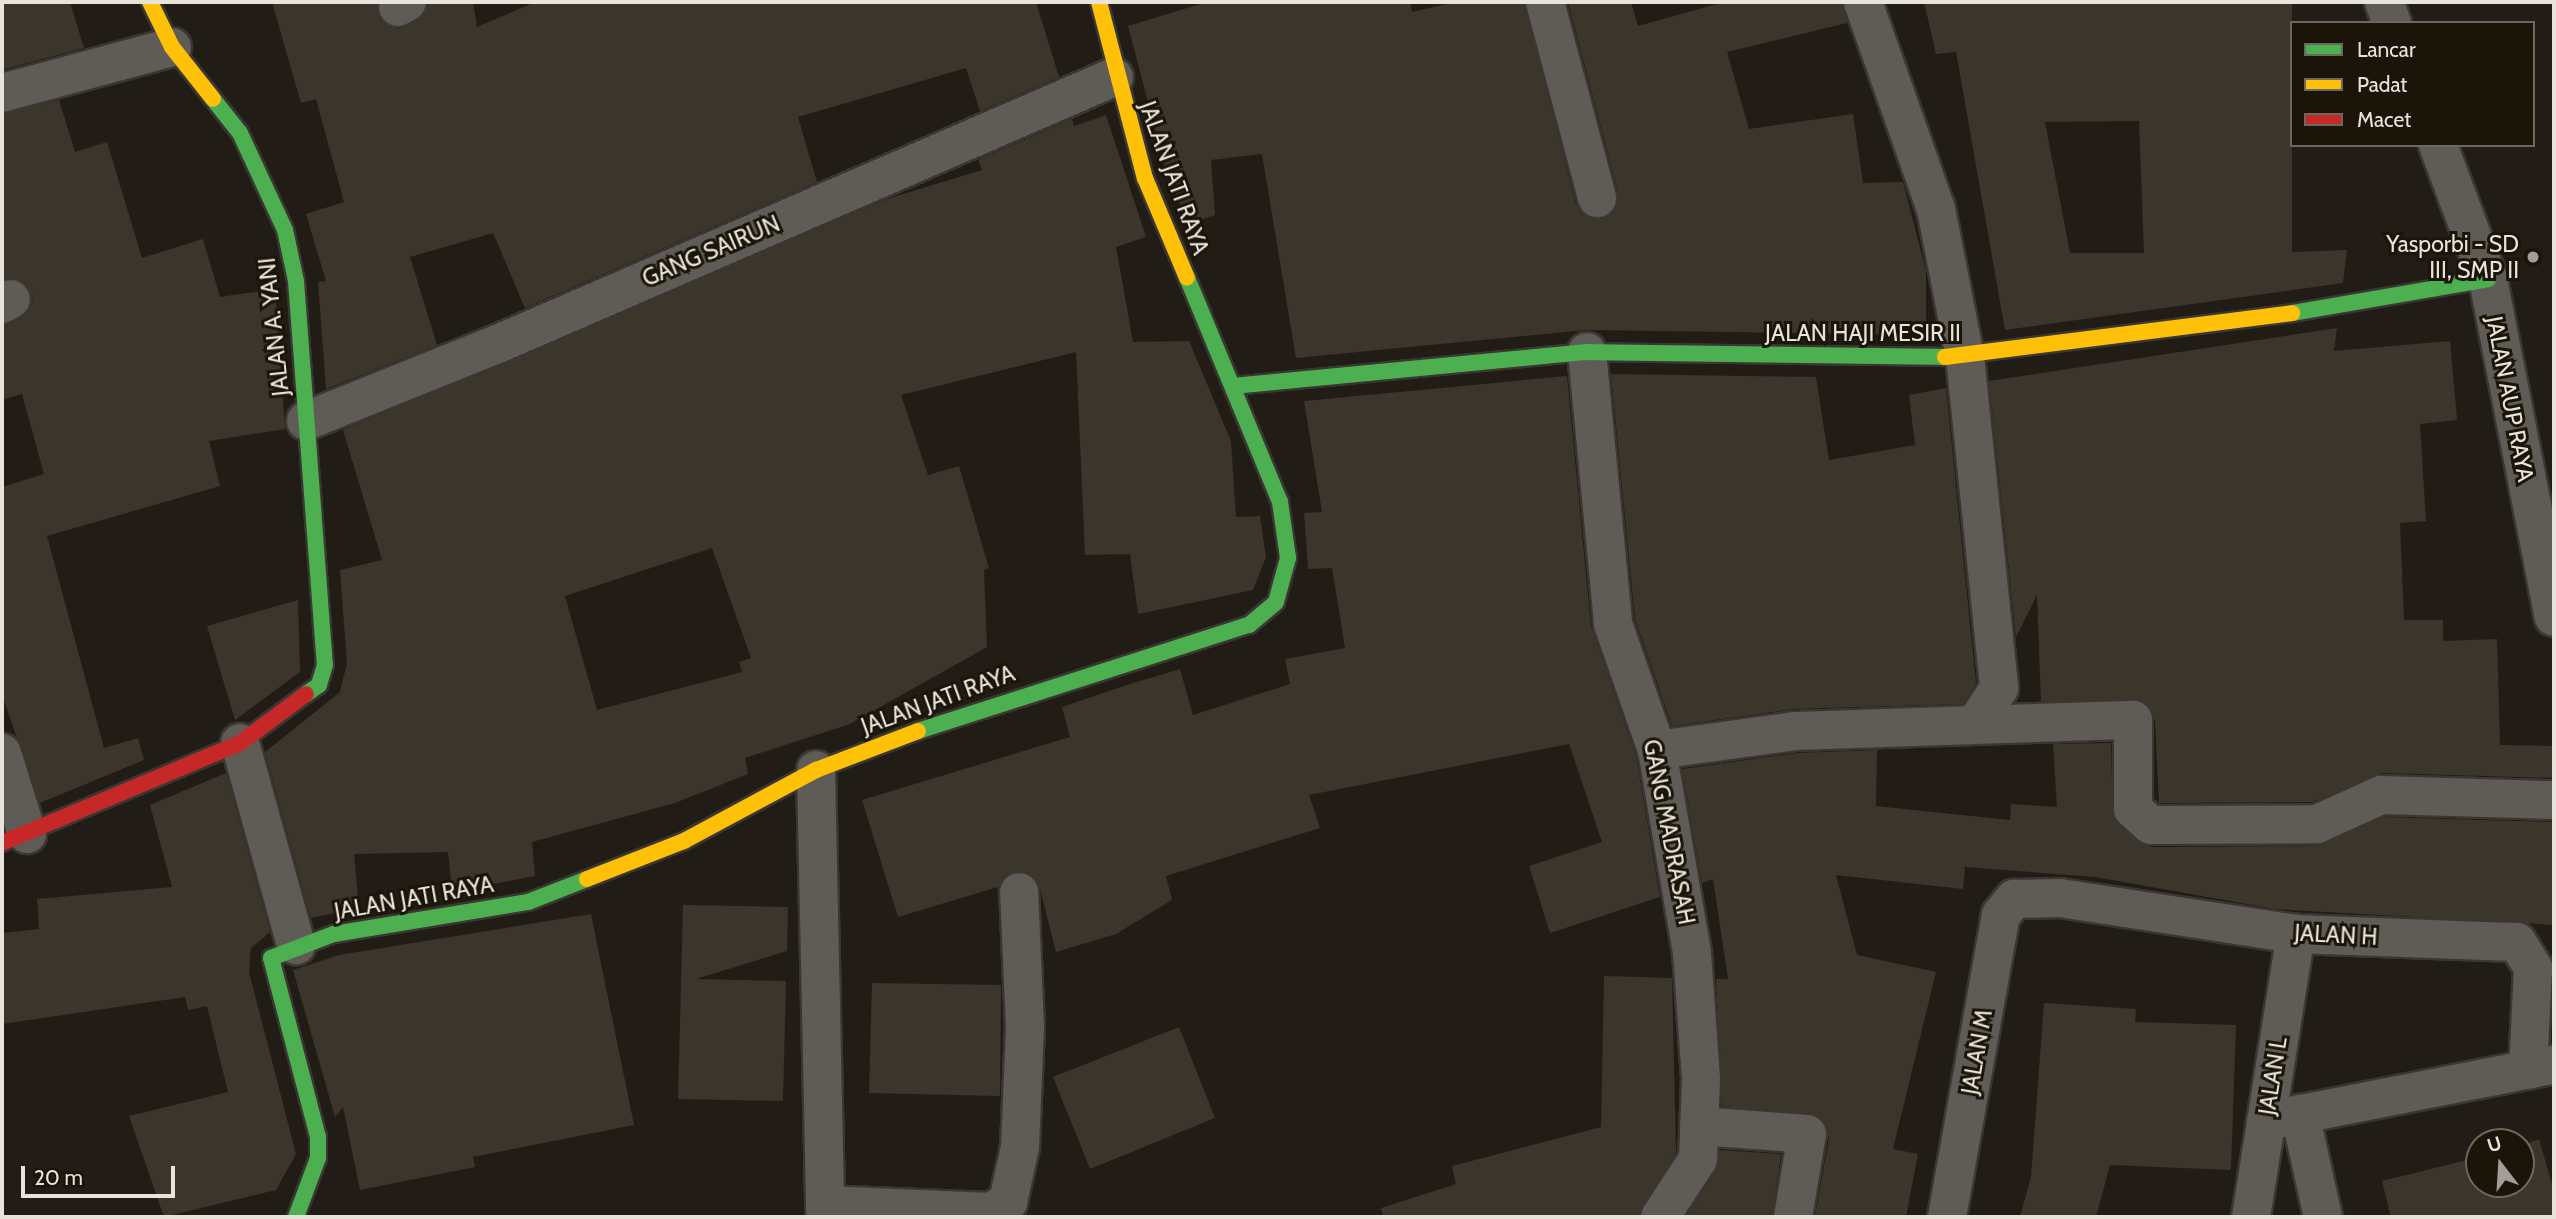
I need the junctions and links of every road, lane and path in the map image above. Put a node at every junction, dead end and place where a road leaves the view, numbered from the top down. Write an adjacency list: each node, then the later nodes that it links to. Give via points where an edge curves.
1 (150, 2): 7 (street, JALAN A. YANI)
2 (1098, 2): 8 (street, JALAN JATI RAYA)
3 (1545, 2): 11 (street)
4 (1863, 2): 14 (street, via 1936,209)
5 (2385, 2): 6 (street)
6 (2391, 21)
7 (172, 47): 9 (street); 16 (street, JALAN A. YANI, via 240,133 272,193 296,281)
8 (1114, 77): 15 (street, JALAN JATI RAYA, via 1145,177); 16 (street, GANG SAIRUN, via 500,343)
9 (2, 93)
10 (2439, 147): 12 (street, JALAN AUP RAYA)
11 (1597, 198)
12 (2488, 279): 14 (street, JALAN HAJI MESIR II, via 2314,310); 17 (street, JALAN AUP RAYA)
13 (1587, 352): 14 (street, JALAN HAJI MESIR II); 15 (street, JALAN HAJI MESIR II); 20 (street, GANG MADRASAH, via 1613,624)
14 (1965, 357): 18 (street, via 1999,688)
15 (1233, 386): 22 (street, JALAN JATI RAYA, via 1280,502 1288,542 1286,579 1262,616 984,705)
16 (306, 421): 19 (street, JALAN A. YANI, via 326,664 319,685)
17 (2554, 617)
18 (1977, 722): 20 (street, via 1958,728 1795,731); 23 (street, via 2133,720 2133,809 2151,825 2318,824 2381,795)
19 (240, 743): 24 (street); 28 (street)
20 (1657, 750): 31 (street, GANG MADRASAH, via 1692,953)
21 (2, 753): 24 (street)
22 (816, 770): 28 (street, JALAN JATI RAYA, via 684,841 528,902); 32 (street)
23 (2554, 800)
24 (14, 839)
25 (1019, 892): 32 (street, via 1025,1027 1020,1147 1008,1202 990,1212)
26 (2023, 898): 27 (street, JALAN H); 36 (street, JALAN M, via 2001,915)
27 (2296, 934): 29 (street, JALAN H, via 2518,942 2533,968); 30 (street, JALAN L)
28 (296, 945): 33 (street, JALAN JATI RAYA, via 271,958 271,972 318,1137 318,1158)
29 (2541, 1067): 30 (street)
30 (2283, 1117): 37 (street, JALAN L); 38 (street)
31 (1699, 1126): 34 (street, GANG MADRASAH, via 1698,1159); 35 (street, via 1807,1134)
32 (825, 1211)
33 (296, 1217)
34 (1660, 1217)
35 (1793, 1217)
36 (1947, 1217)
37 (2251, 1217)
38 (2323, 1217)

